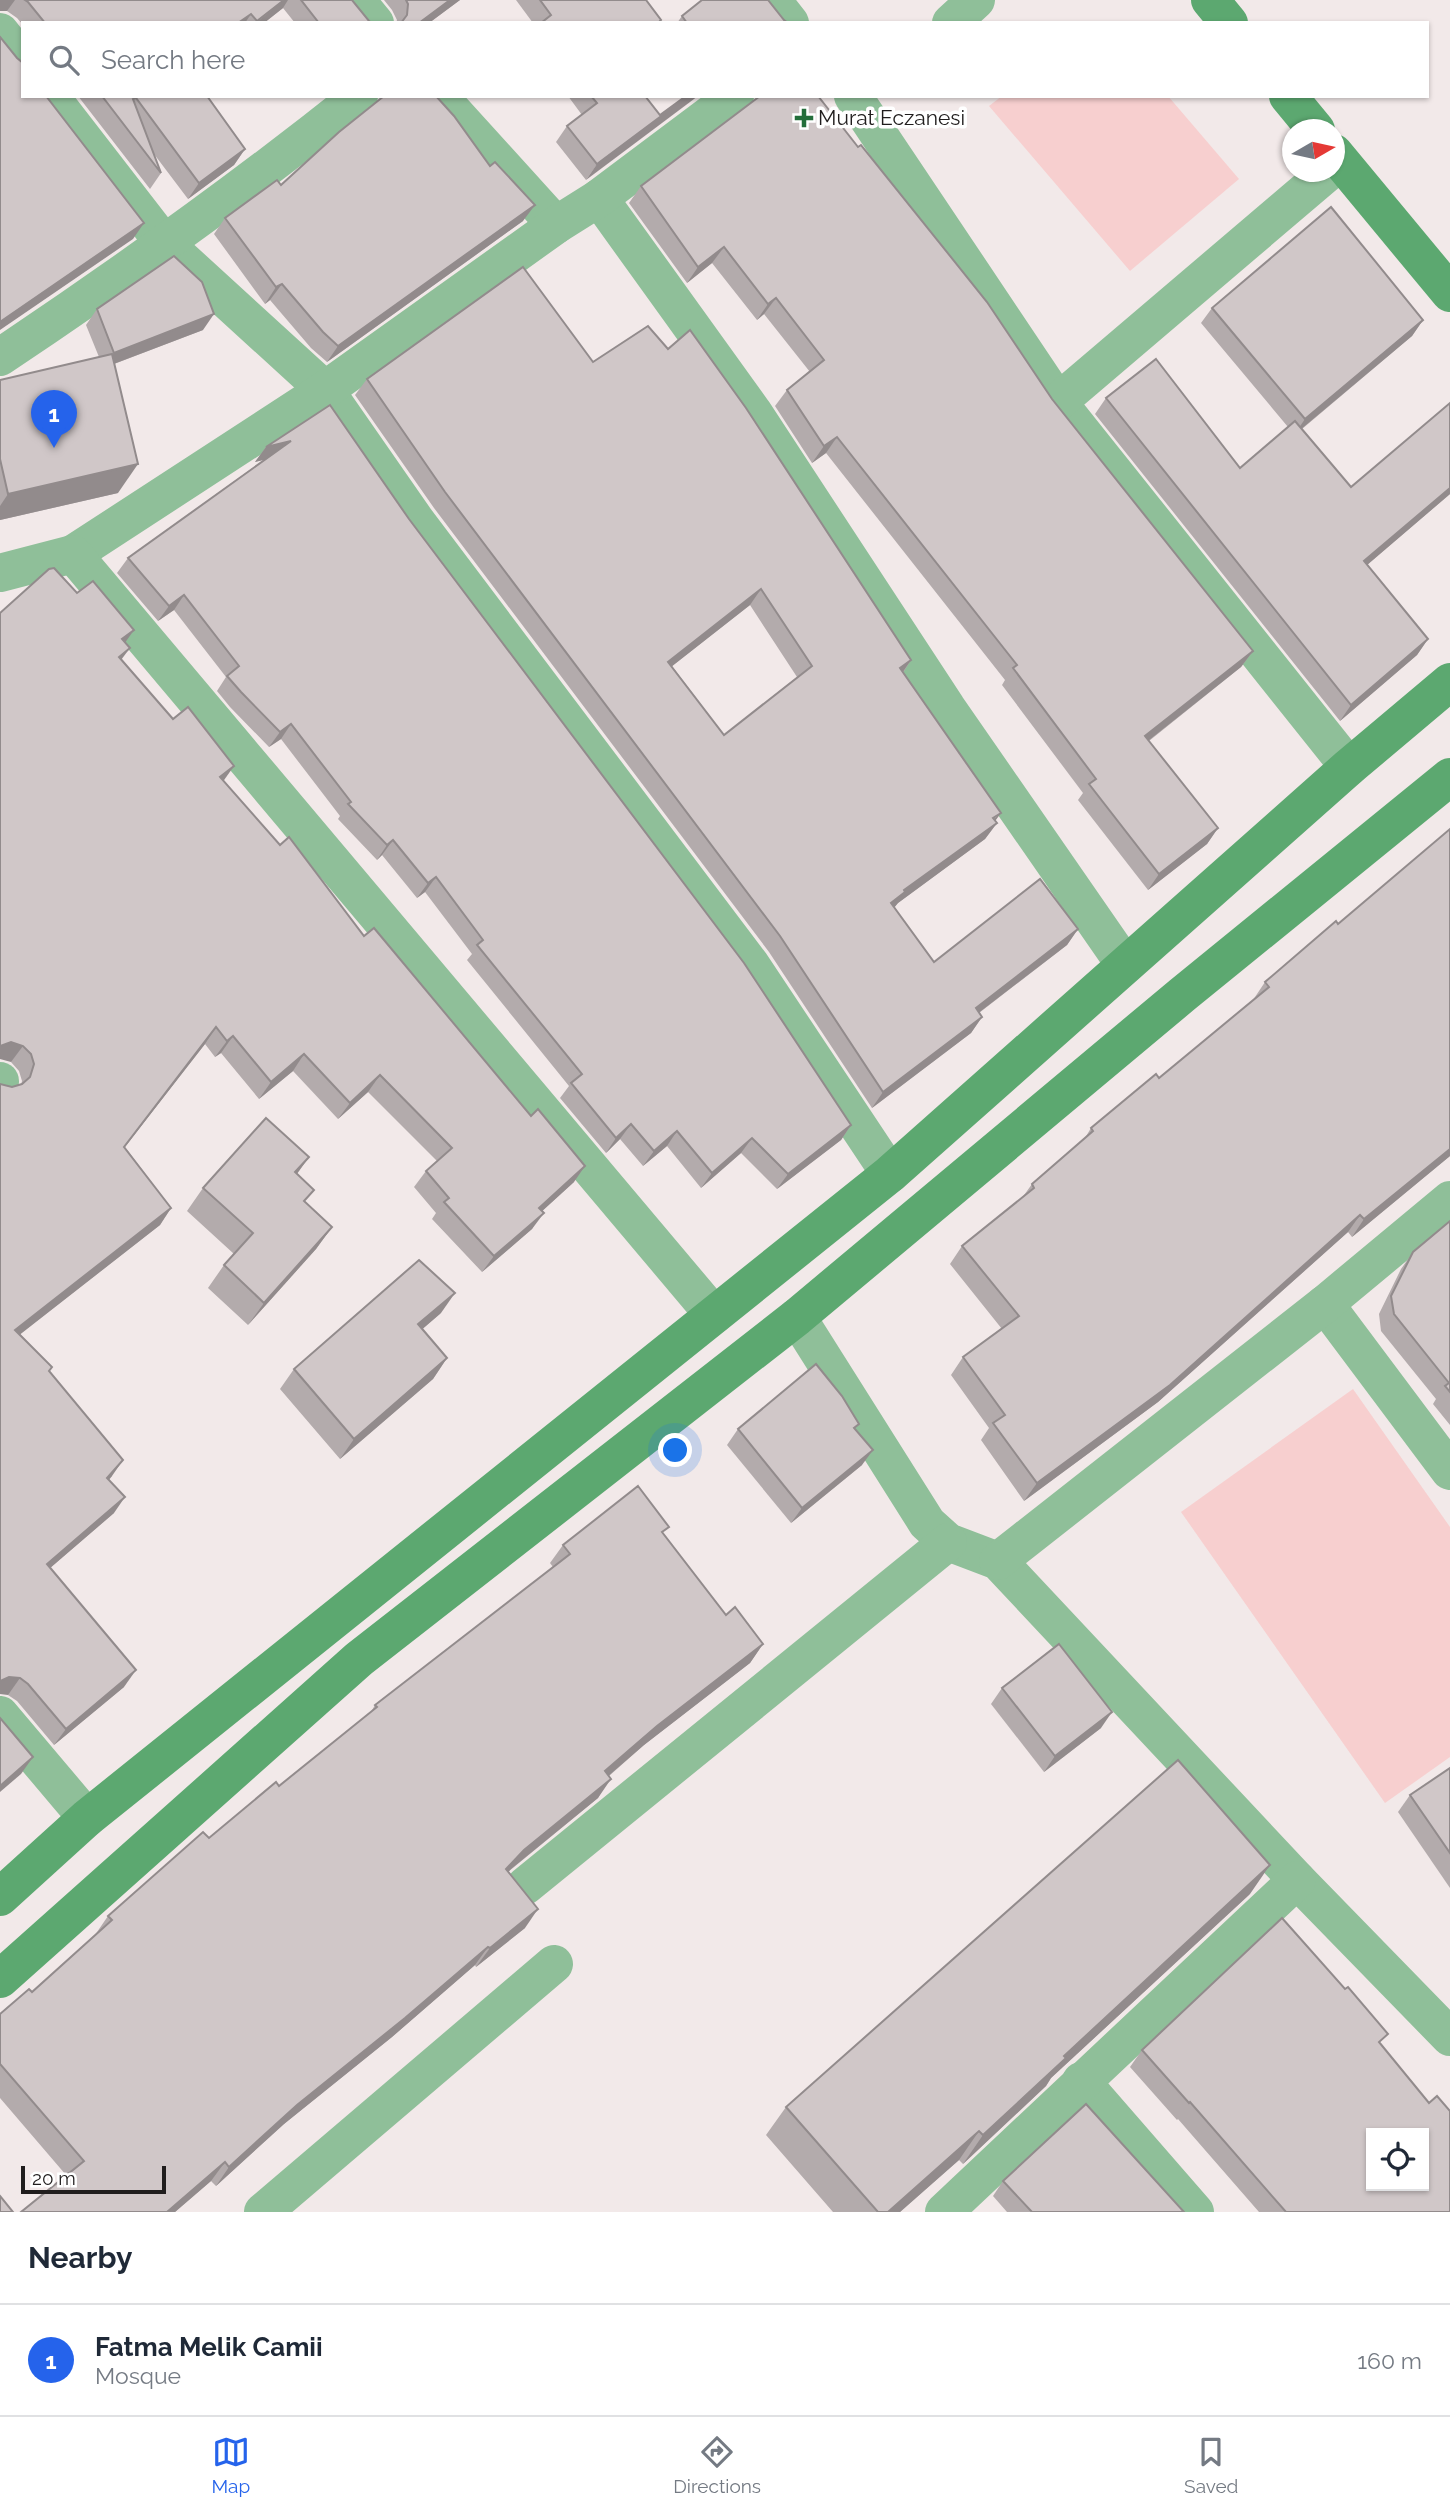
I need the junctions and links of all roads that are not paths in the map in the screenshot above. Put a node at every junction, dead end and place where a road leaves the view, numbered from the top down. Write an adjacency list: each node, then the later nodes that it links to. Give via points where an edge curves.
1 (356, 0): 5 (street)
2 (772, 0): 6 (street)
3 (976, 0): 7 (street)
4 (1210, 0): 8 (main road)
5 (373, 21)
6 (788, 21)
7 (953, 21)
8 (1227, 21)
9 (0, 32): 10 (street)
10 (21, 58)
11 (52, 98): 22 (street)
12 (356, 98): 22 (street)
13 (441, 98): 21 (street)
14 (731, 98): 20 (street)
15 (1291, 98): 17 (main road)
16 (861, 99): 26 (street)
17 (1307, 119)
18 (1345, 175): 23 (main road)
19 (1312, 182): 26 (street)
20 (599, 198): 21 (street); 32 (street, via 753,412 947,708)
21 (556, 225): 25 (street)
22 (163, 242): 24 (street); 25 (street)
23 (1450, 293)
24 (0, 357)
25 (325, 390): 27 (street); 33 (street, via 416,521 751,965)
26 (1058, 402): 30 (street)
27 (73, 554): 28 (street); 36 (street)
28 (0, 573)
29 (1450, 682): 30 (main road)
30 (1349, 767): 32 (main road)
31 (1450, 777): 37 (main road)
32 (1125, 965): 33 (main road)
33 (890, 1174): 36 (main road)
34 (1450, 1200): 35 (street)
35 (1325, 1304): 38 (street); 40 (street)
36 (714, 1315): 42 (main road)
37 (797, 1317): 39 (street, via 927,1523); 47 (main road, via 359,1659)
38 (1450, 1472)
39 (948, 1542): 40 (street); 44 (street)
40 (998, 1561): 43 (street)
41 (0, 1715): 42 (street)
42 (87, 1818): 45 (main road)
43 (1297, 1880): 48 (street); 49 (street)
44 (526, 1886)
45 (0, 1897)
46 (554, 1964): 50 (street)
47 (0, 1979)
48 (1450, 2037)
49 (1081, 2081): 51 (street); 52 (street)
50 (263, 2212)
51 (944, 2212)
52 (1195, 2212)

